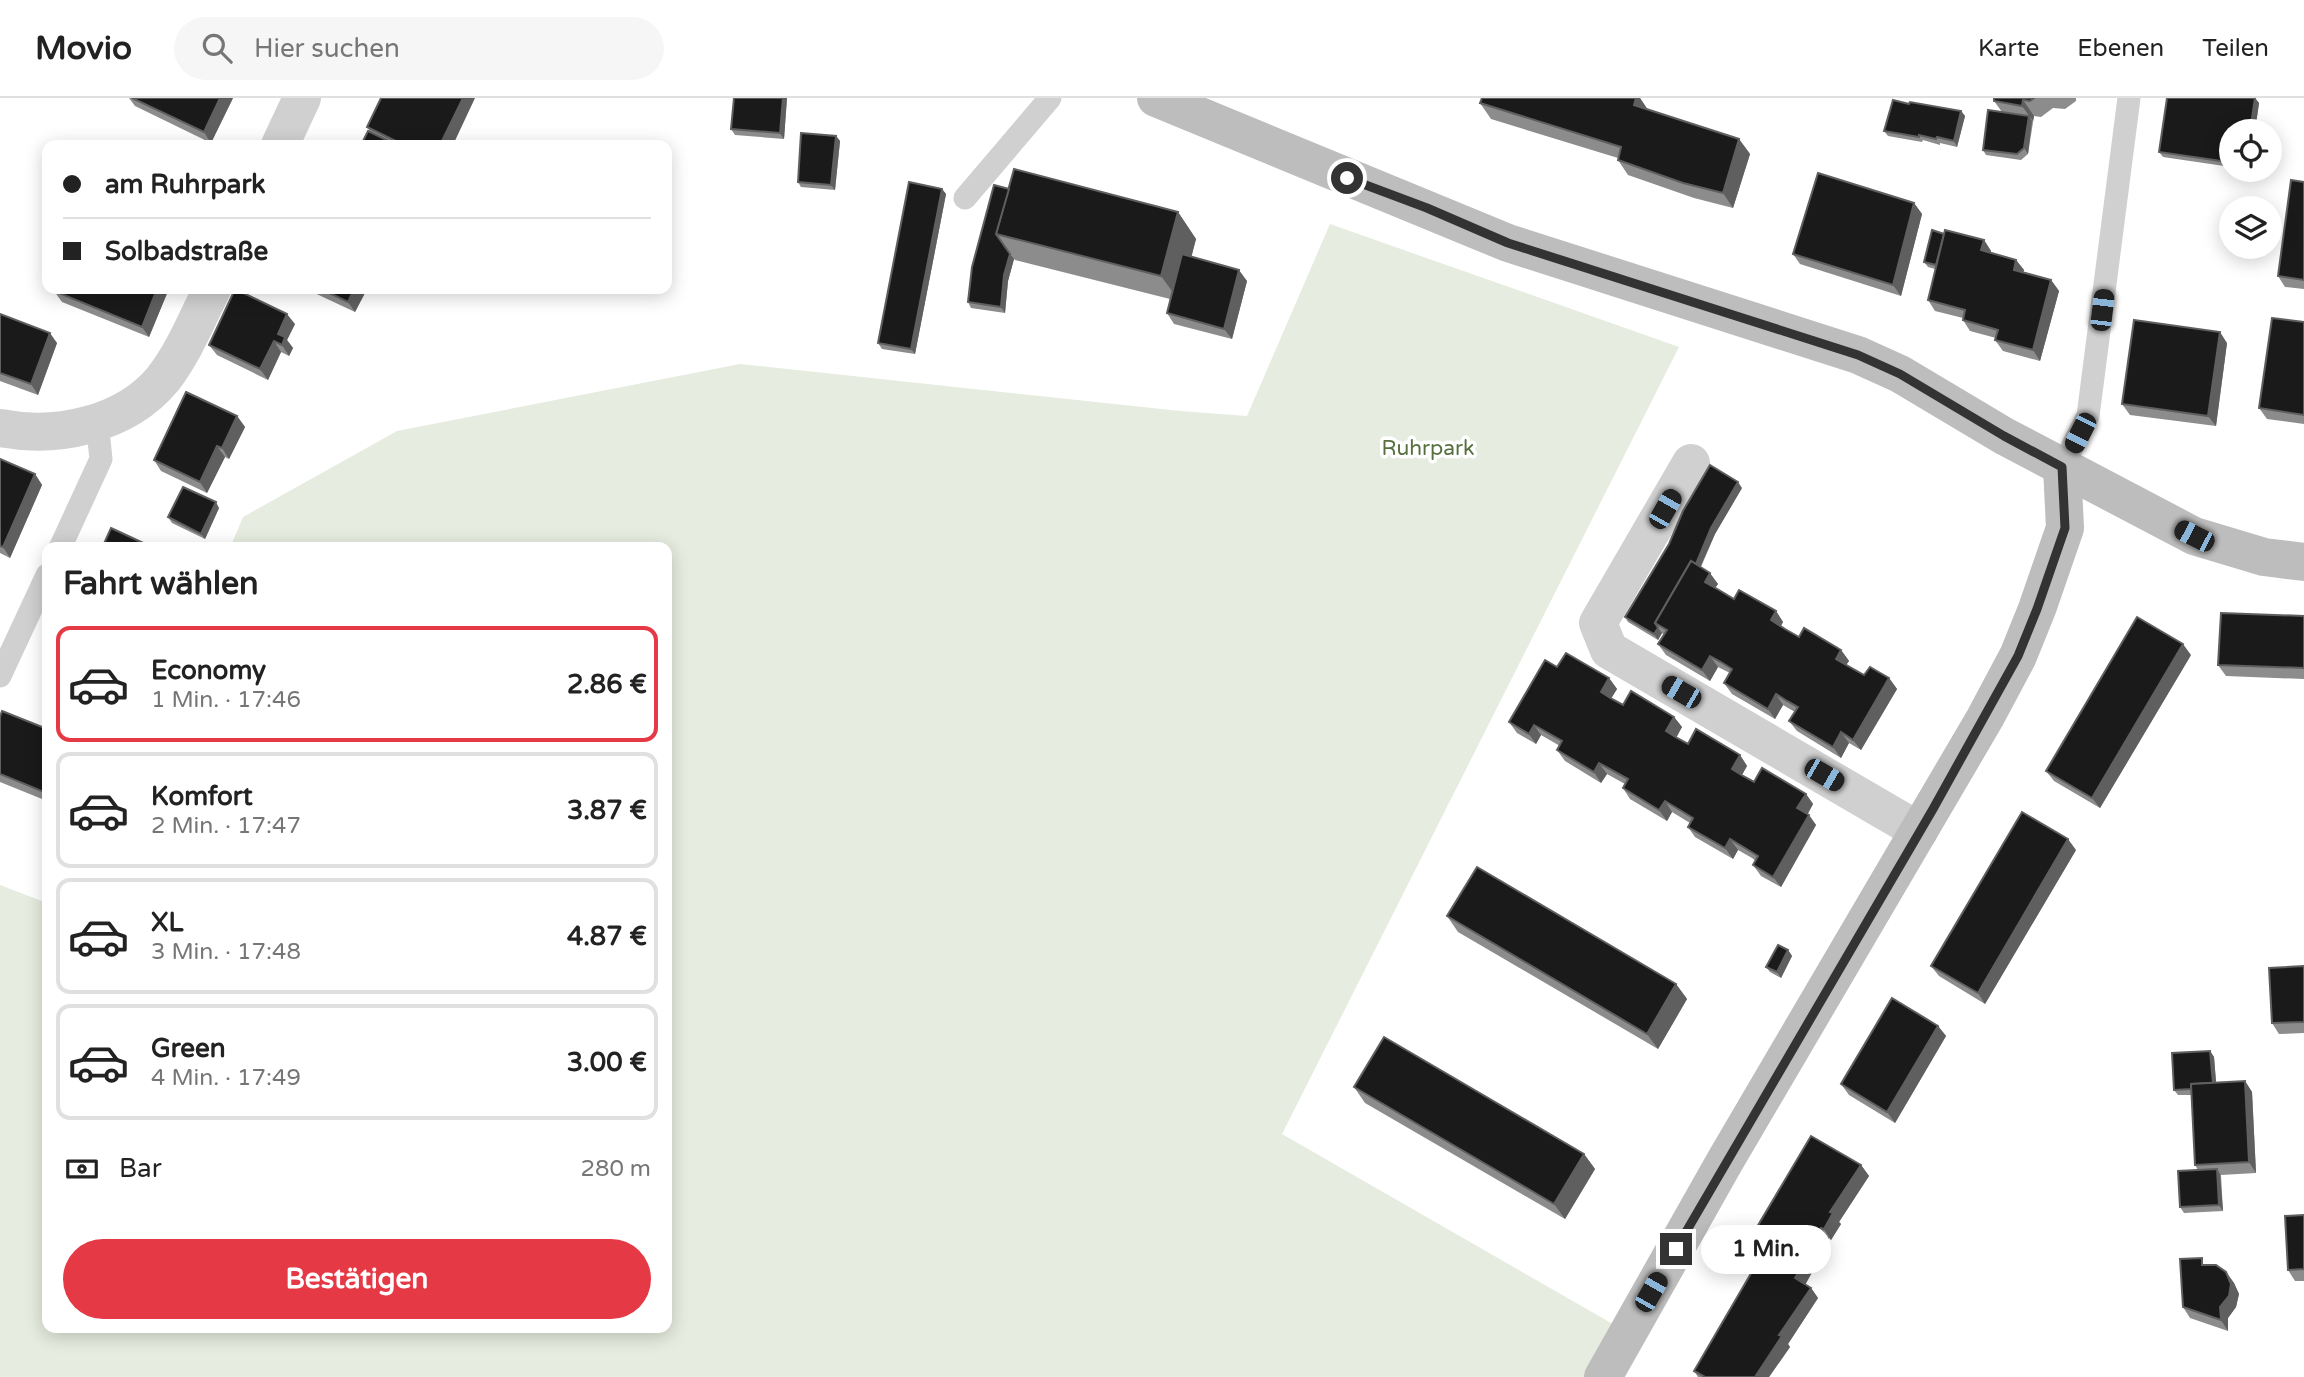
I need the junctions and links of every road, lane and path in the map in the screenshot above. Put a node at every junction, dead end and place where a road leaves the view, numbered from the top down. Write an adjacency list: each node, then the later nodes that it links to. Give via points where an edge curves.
1 (302, 98): 5 (street)
2 (1049, 98): 6 (lane)
3 (1156, 98): 11 (street, via 1508,243 1858,355 1900,374)
4 (2129, 98): 11 (lane, via 2088,415)
5 (282, 140)
6 (965, 198)
7 (210, 294): 8 (street, via 162,380 132,407)
8 (97, 422): 9 (street, via 42,432); 12 (lane, via 101,459)
9 (0, 428)
10 (1691, 463): 16 (street, via 1598,623 1609,650)
11 (2062, 467): 13 (street, via 2194,536); 16 (street, via 2065,528 2037,609 2007,677)
12 (63, 542)
13 (2304, 562)
14 (42, 586): 15 (lane)
15 (0, 676)
16 (1919, 831): 17 (street)
17 (1604, 1377)

